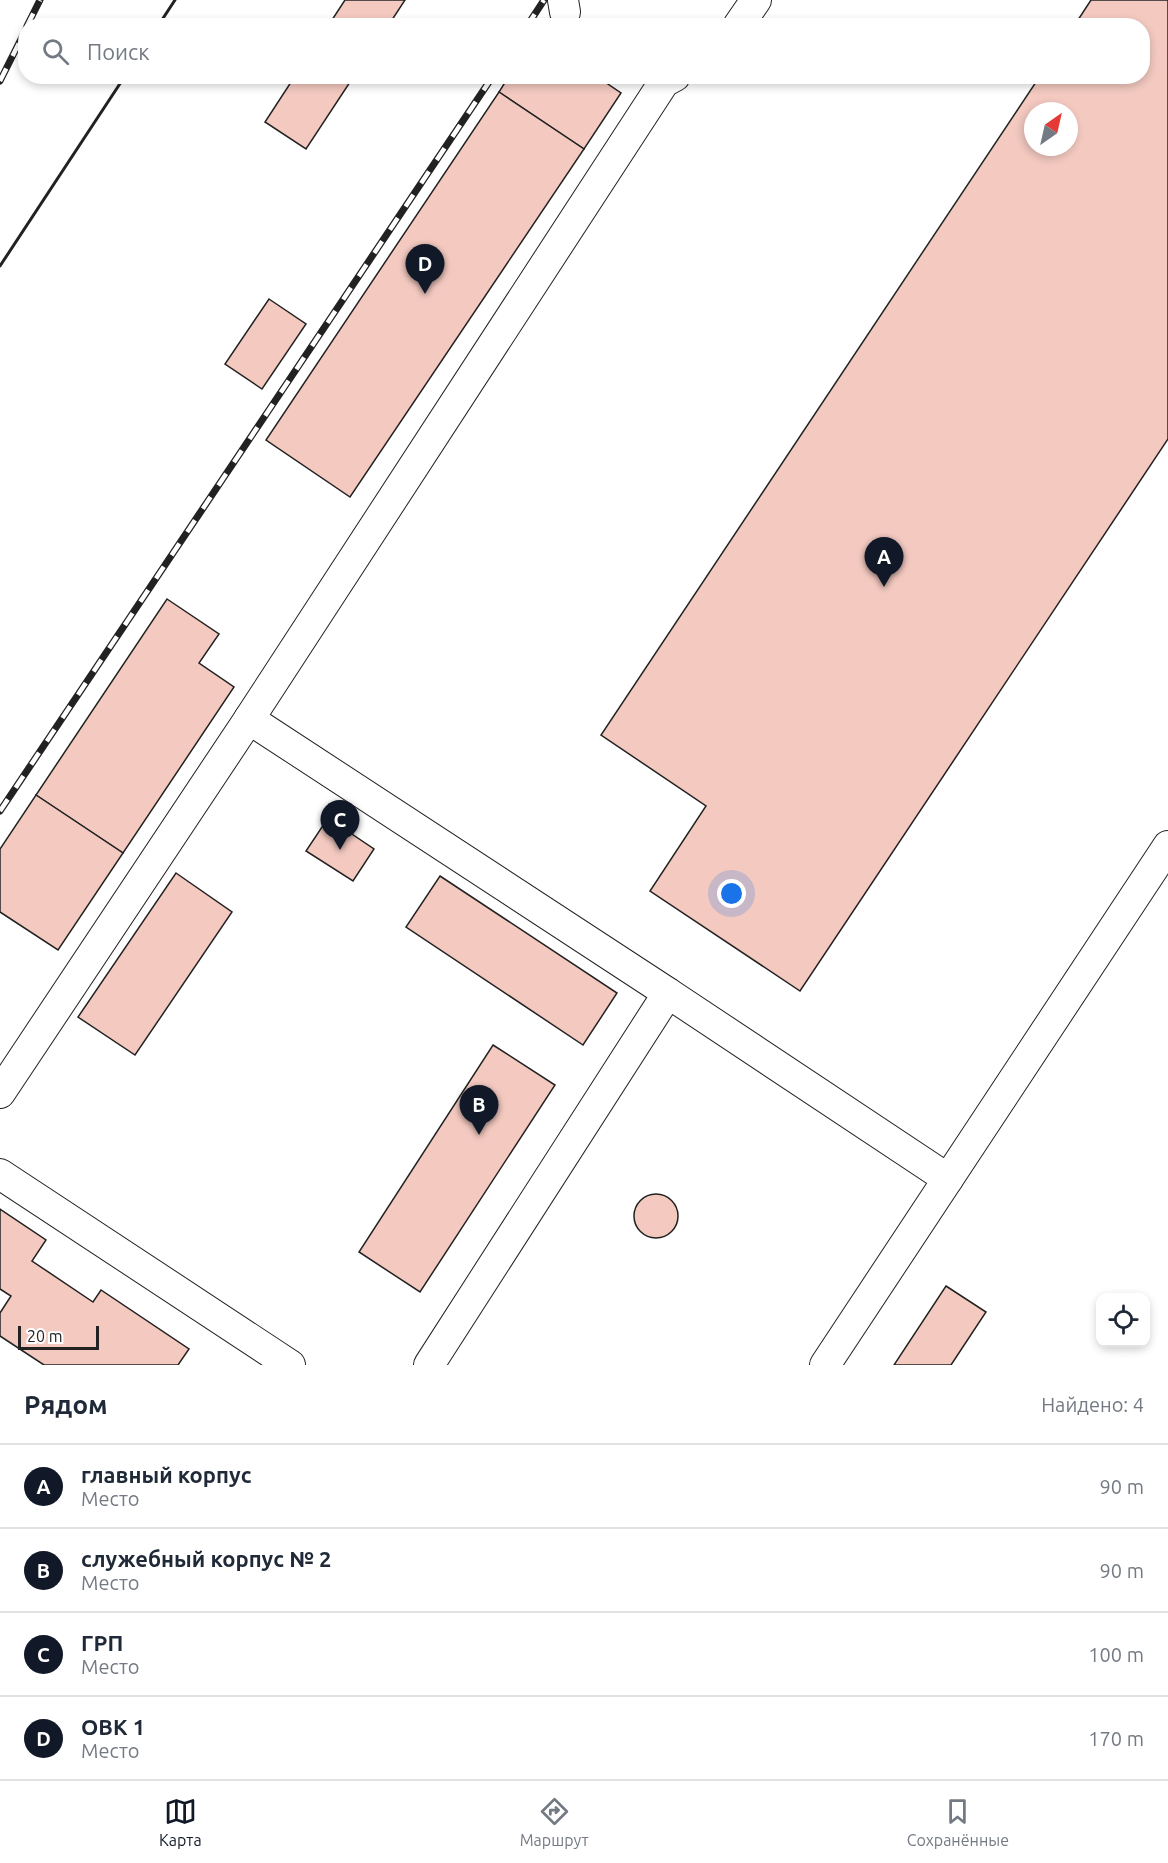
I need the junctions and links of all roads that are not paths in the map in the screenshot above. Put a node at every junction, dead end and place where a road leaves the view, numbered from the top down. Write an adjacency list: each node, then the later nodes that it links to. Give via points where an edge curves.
1 (756, 0): 2 (lane)
2 (744, 18)
3 (663, 84): 4 (lane)
4 (249, 719): 6 (lane); 7 (lane)
5 (1168, 846): 9 (lane)
6 (668, 993): 9 (lane); 11 (lane)
7 (0, 1093)
8 (0, 1174): 10 (lane)
9 (948, 1179): 12 (lane)
10 (290, 1365)
11 (429, 1365)
12 (825, 1365)

